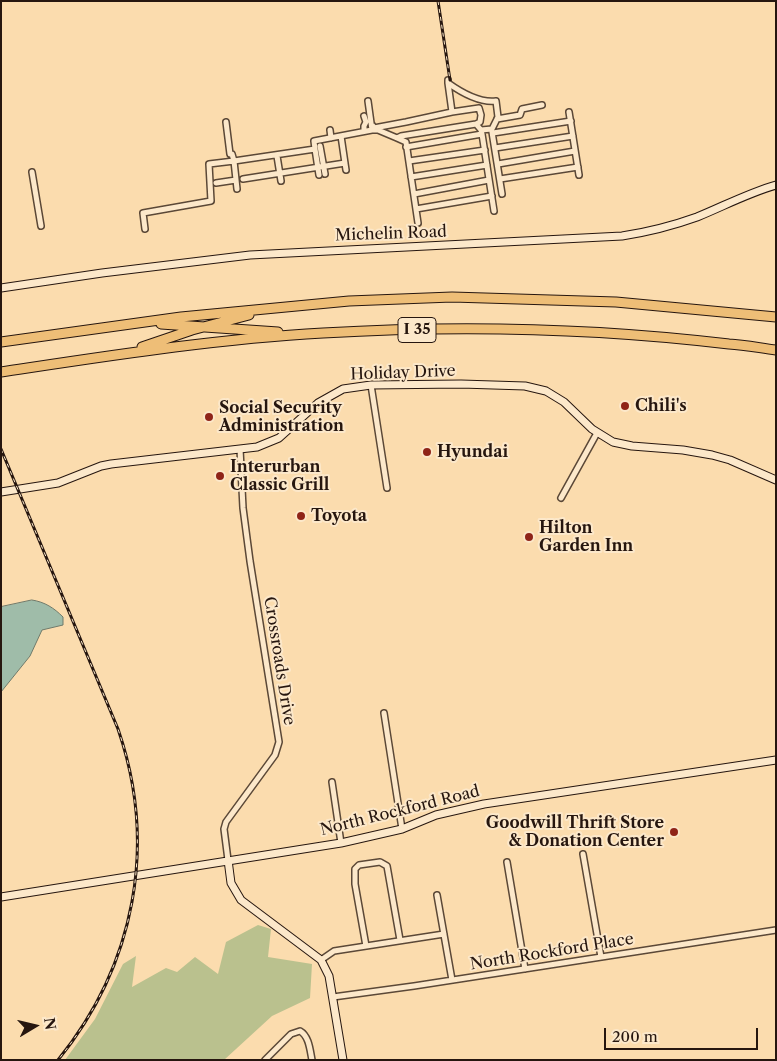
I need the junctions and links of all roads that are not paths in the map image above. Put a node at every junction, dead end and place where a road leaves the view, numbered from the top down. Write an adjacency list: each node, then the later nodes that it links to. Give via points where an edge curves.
1 (368, 101): 9 (street)
2 (542, 105): 6 (street, via 522,109 520,115)
3 (452, 112): 6 (street, via 448,82 477,99 496,101); 9 (street, via 374,128); 10 (street, via 479,108 480,122)
4 (569, 112): 7 (street)
5 (364, 116): 9 (street)
6 (496, 119): 12 (street)
7 (570, 120): 12 (street); 16 (street)
8 (226, 122): 25 (street, via 230,154)
9 (370, 124): 11 (street); 17 (street)
10 (476, 124): 13 (street); 17 (street)
11 (364, 130): 14 (street, via 334,136); 15 (street)
12 (492, 131): 13 (street); 20 (street)
13 (482, 132): 19 (street); 22 (street)
14 (330, 133): 15 (street); 21 (street, via 314,141)
15 (341, 136): 27 (street)
16 (573, 136): 20 (street); 23 (street)
17 (397, 138): 19 (street, via 406,142)
18 (320, 146): 30 (street)
19 (406, 147): 26 (street)
20 (495, 148): 28 (street)
21 (315, 150): 24 (street); 30 (street)
22 (484, 150): 26 (street); 29 (street)
23 (575, 151): 28 (street); 31 (street)
24 (277, 156): 25 (street); 34 (street)
25 (234, 161): 40 (street); 53 (street, via 209,164 211,201 142,213)
26 (408, 161): 37 (street)
27 (345, 163): 30 (street); 32 (street)
28 (498, 164): 39 (street)
29 (487, 165): 37 (street); 41 (street)
30 (321, 167): 34 (street); 35 (street)
31 (578, 167): 36 (street); 39 (street)
32 (346, 170)
33 (32, 172): 52 (street)
34 (280, 173): 38 (street); 42 (street)
35 (322, 174)
36 (579, 174)
37 (411, 177): 46 (street)
38 (243, 179)
39 (500, 179): 47 (street)
40 (236, 180): 43 (street); 45 (street)
41 (489, 180): 46 (street); 48 (street)
42 (281, 181)
43 (216, 183)
44 (776, 185): 54 (street, Michelin Road, via 674,225 622,236 250,255)
45 (237, 189)
46 (414, 194): 49 (street)
47 (502, 194)
48 (492, 196): 49 (street); 50 (street)
49 (416, 209): 51 (street)
50 (494, 211)
51 (418, 223)
52 (40, 226)
53 (145, 229)
54 (1, 288)
55 (306, 306): 56 (highway, I 35, via 366,300 493,297 616,302); 57 (highway, I 35); 58 (highway, via 258,313)
56 (776, 317)
57 (131, 323): 58 (highway); 60 (highway, I 35)
58 (203, 327): 59 (highway); 62 (highway)
59 (323, 333): 61 (highway, I 35, via 457,330 586,333 685,339); 62 (highway, I 35)
60 (1, 342)
61 (776, 350)
62 (128, 353): 63 (highway, I 35)
63 (1, 372)
64 (371, 386): 65 (street, Holiday Drive, via 511,385 535,388 564,402); 66 (street, Holiday Drive, via 337,392 318,403 279,438 257,447); 68 (street)
65 (597, 433): 67 (street, Holiday Drive, via 626,445 712,455); 70 (street)
66 (240, 449): 69 (street, Holiday Drive, via 111,464 58,482); 77 (street, Crossroads Drive, via 250,561 279,742 275,755 226,822)
67 (776, 480)
68 (387, 488)
69 (1, 492)
70 (560, 498)
71 (384, 714): 74 (street)
72 (776, 760): 74 (street, North Rockford Road, via 484,804 436,815)
73 (332, 782): 75 (street)
74 (402, 829): 75 (street, North Rockford Road)
75 (341, 843): 77 (street, North Rockford Road)
76 (584, 854): 85 (street)
77 (228, 860): 80 (street, North Rockford Road); 86 (street, via 231,882 241,900)
78 (507, 862): 87 (street)
79 (437, 895): 82 (street)
80 (1, 897)
81 (776, 930): 85 (street, North Rockford Place)
82 (444, 934): 83 (street); 88 (street)
83 (400, 940): 84 (street); 84 (street, via 387,866 380,862 359,865 354,870 355,884)
84 (366, 946): 86 (street, via 334,951)
85 (601, 957): 87 (street, North Rockford Place)
86 (320, 960): 89 (street)
87 (525, 969): 88 (street, North Rockford Place)
88 (452, 980): 89 (street, North Rockford Place)
89 (333, 997): 92 (street)
90 (265, 1060): 91 (street, via 298,1031 305,1034)
91 (312, 1060)
92 (343, 1060)

